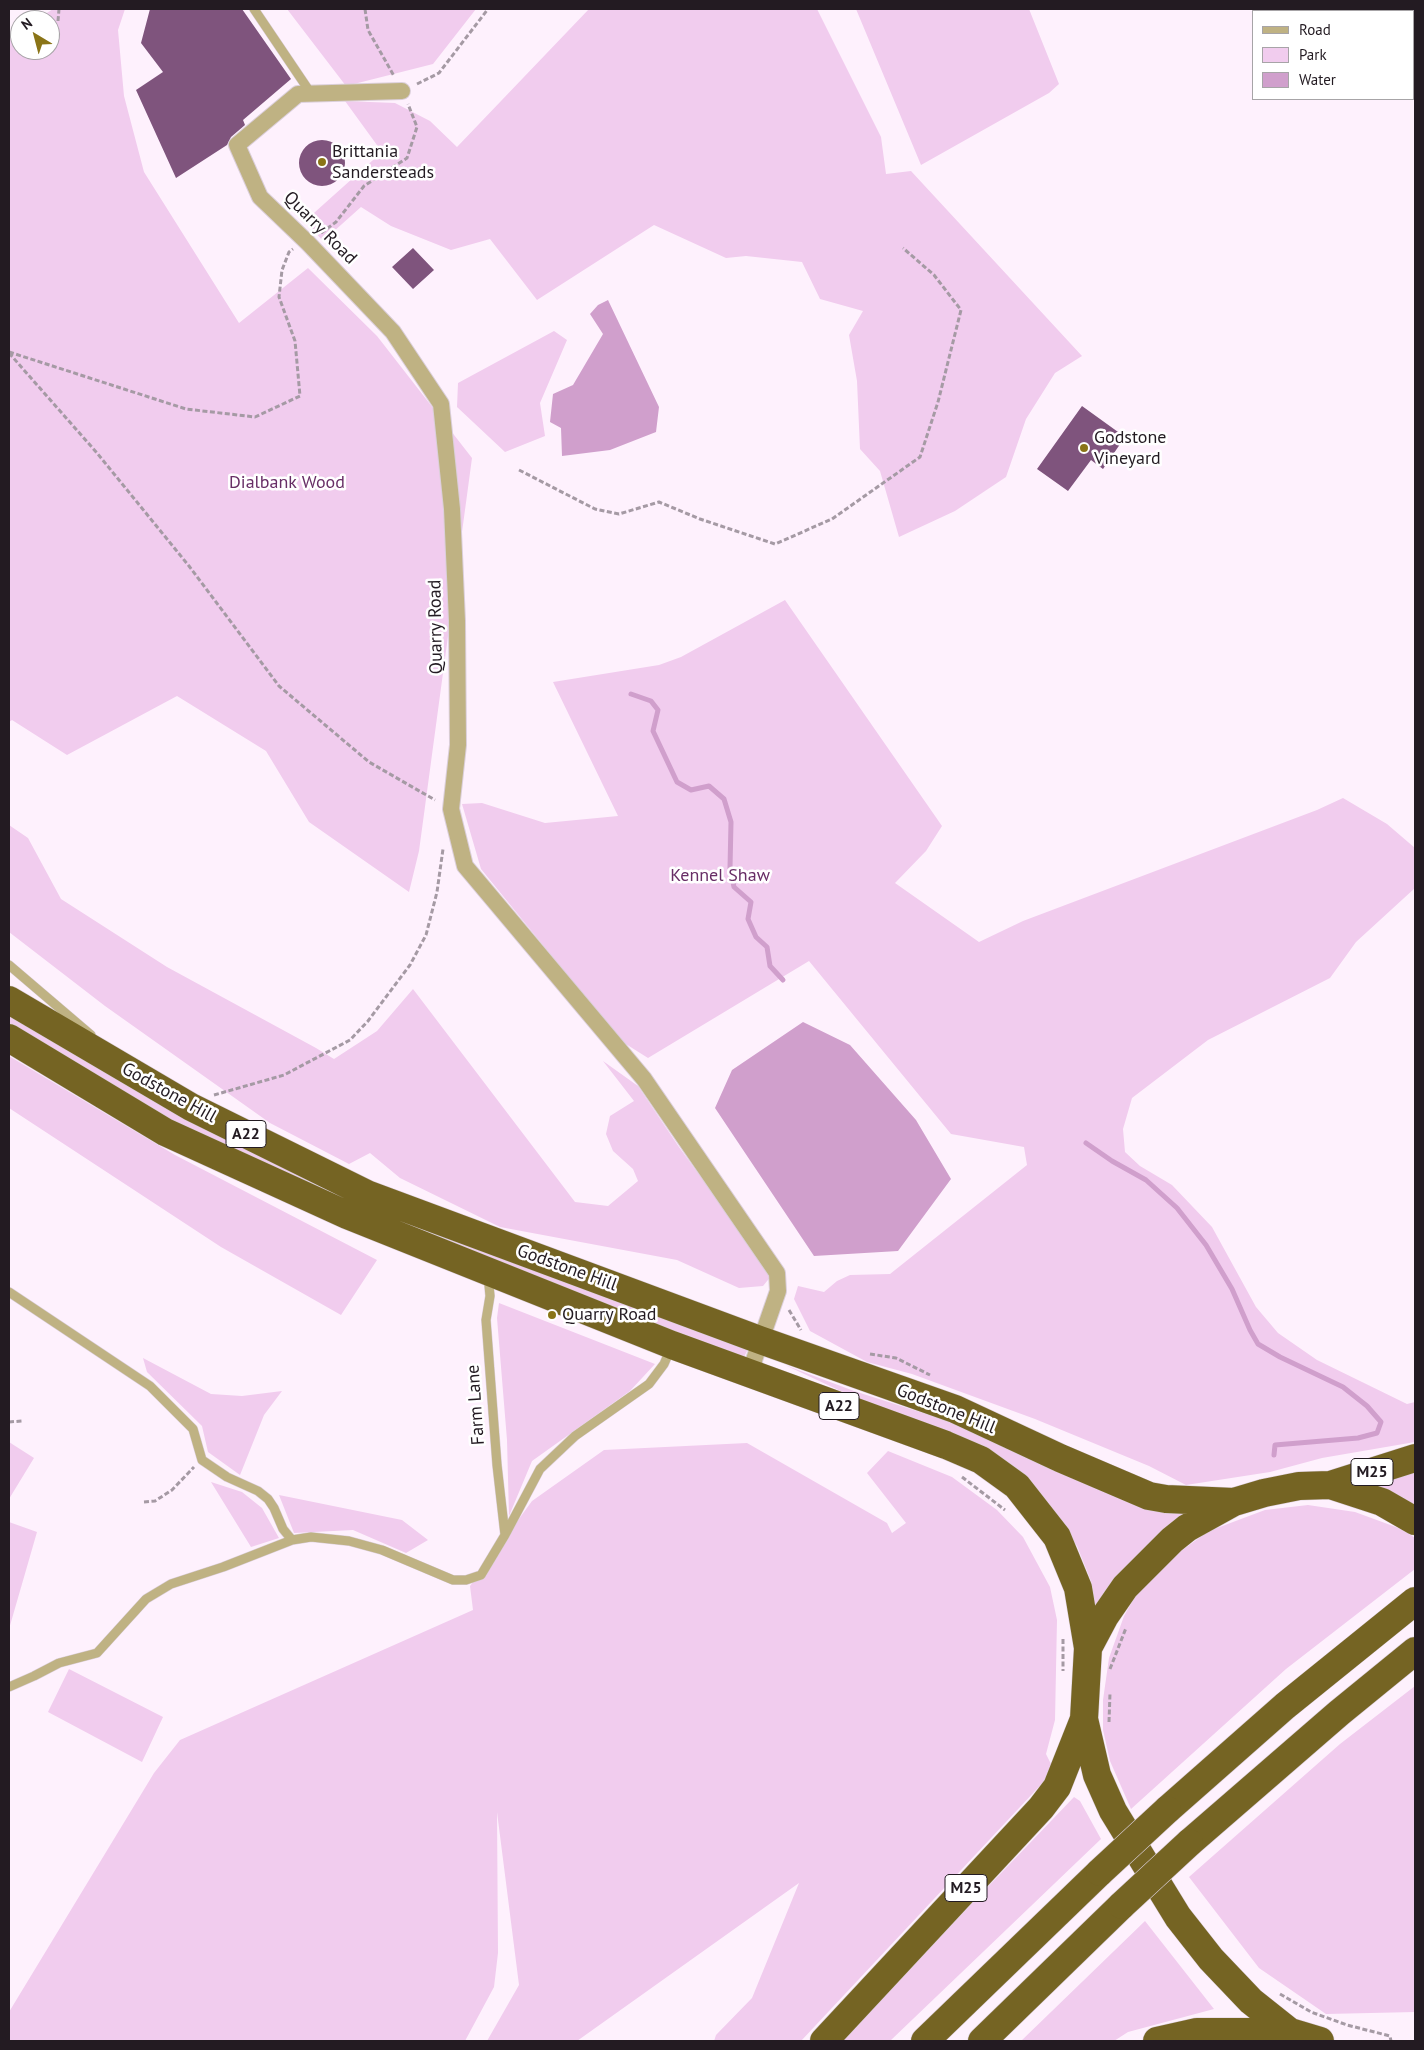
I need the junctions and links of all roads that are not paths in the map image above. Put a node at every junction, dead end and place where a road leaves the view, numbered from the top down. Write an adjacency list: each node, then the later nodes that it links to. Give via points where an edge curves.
1 (254, 9): 3 (lane)
2 (402, 91): 3 (street, Quarry Road)
3 (310, 92): 10 (street, Quarry Road, via 298,94 237,145 260,197 393,332 440,404 452,509 456,621 458,745 451,810 465,866 644,1079 777,1273 778,1291)
4 (9, 966): 7 (lane, via 94,1037)
5 (9, 1000): 7 (highway, Godstone Hill / A22)
6 (9, 1038): 8 (highway, Godstone Hill / A22, via 165,1132 347,1215)
7 (119, 1065): 10 (highway, Godstone Hill / A22, via 191,1107 367,1194)
8 (487, 1272): 11 (highway, Godstone Hill / A22); 17 (lane, Farm Lane, via 490,1296 486,1320)
9 (9, 1292): 18 (lane, via 150,1386 193,1429 202,1460 268,1499)
10 (760, 1340): 12 (street, Quarry Road, via 754,1360); 15 (highway, Godstone Hill / A22, via 954,1409 1149,1496)
11 (672, 1345): 12 (highway, Godstone Hill / A22); 17 (lane, via 664,1364 648,1384 575,1436 540,1469)
12 (755, 1376): 20 (highway, Godstone Hill / A22, via 982,1460 1017,1486 1057,1537 1078,1588)
13 (1415, 1458): 14 (highway, M25)
14 (1330, 1485): 15 (highway, via 1300,1486); 16 (highway, via 1382,1502)
15 (1234, 1502): 20 (highway, via 1187,1528 1125,1587)
16 (1415, 1521)
17 (505, 1535): 18 (lane, via 481,1575 466,1580 453,1580 382,1550 349,1541 311,1537)
18 (292, 1540): 22 (lane, via 171,1584 146,1598 97,1653 59,1663)
19 (1415, 1600): 26 (highway, bridge, via 1285,1706 1167,1810)
20 (1088, 1648): 23 (highway)
21 (1415, 1651): 27 (highway, bridge, via 1189,1843)
22 (9, 1687)
23 (1084, 1719): 24 (highway, via 1104,1793 1178,1917 1211,1959 1252,2001); 25 (highway, M25, via 1057,1787 1041,1808)
24 (1290, 2032): 28 (highway, via 1197,2032); 29 (highway)
25 (824, 2041)
26 (925, 2041)
27 (982, 2041)
28 (1157, 2041)
29 (1320, 2041)

